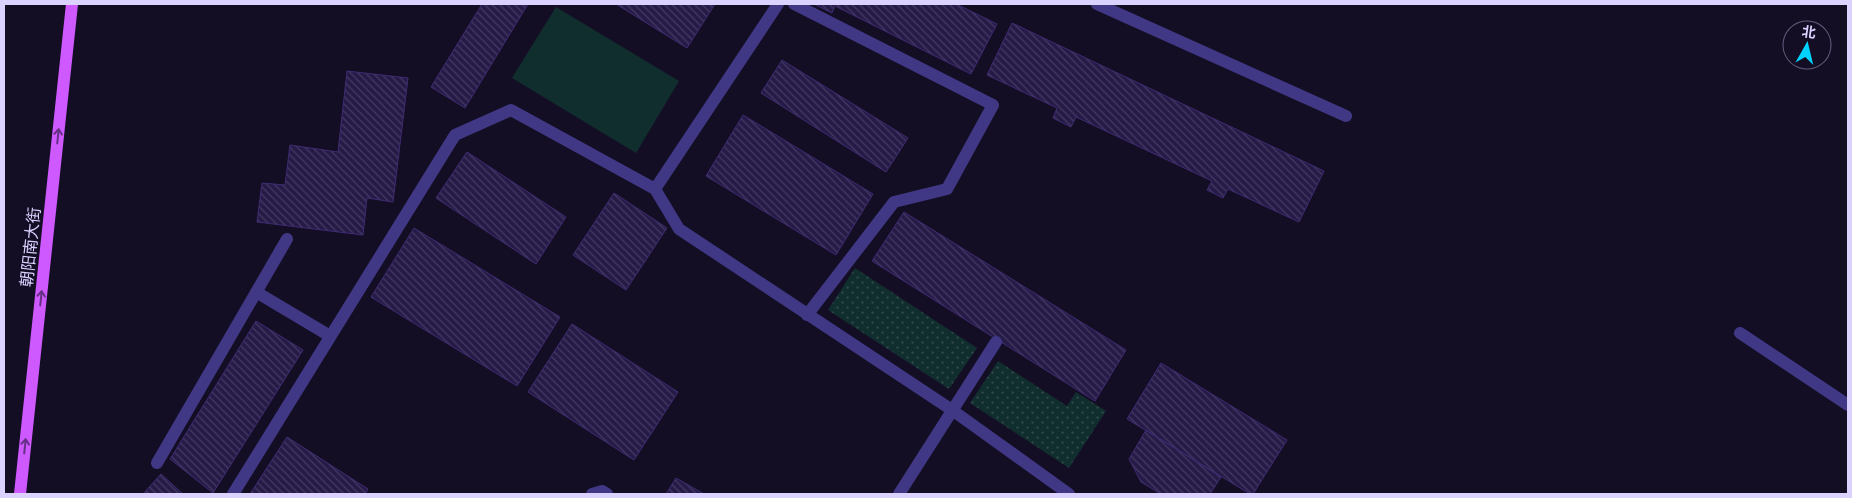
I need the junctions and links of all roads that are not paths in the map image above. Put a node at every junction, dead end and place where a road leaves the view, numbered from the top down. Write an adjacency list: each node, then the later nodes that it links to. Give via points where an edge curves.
1 (72, 4): 16 (main road, 朝阳南大街, one-way to 1)
2 (778, 4): 6 (street)
3 (794, 4): 9 (street, via 993,105 947,189 894,202)
4 (1097, 4): 5 (street)
5 (1346, 116)
6 (655, 189): 9 (street, via 679,230); 11 (street, via 511,110 455,135)
7 (287, 239): 8 (street)
8 (256, 292): 11 (street); 15 (street)
9 (807, 315): 14 (street)
10 (1740, 333): 13 (street)
11 (330, 336): 17 (street)
12 (996, 342): 14 (street)
13 (1848, 405)
14 (952, 410): 20 (street); 21 (street)
15 (157, 463)
16 (20, 494)
17 (233, 494)
18 (592, 494): 19 (street)
19 (606, 494)
20 (899, 494)
21 (1069, 494)

